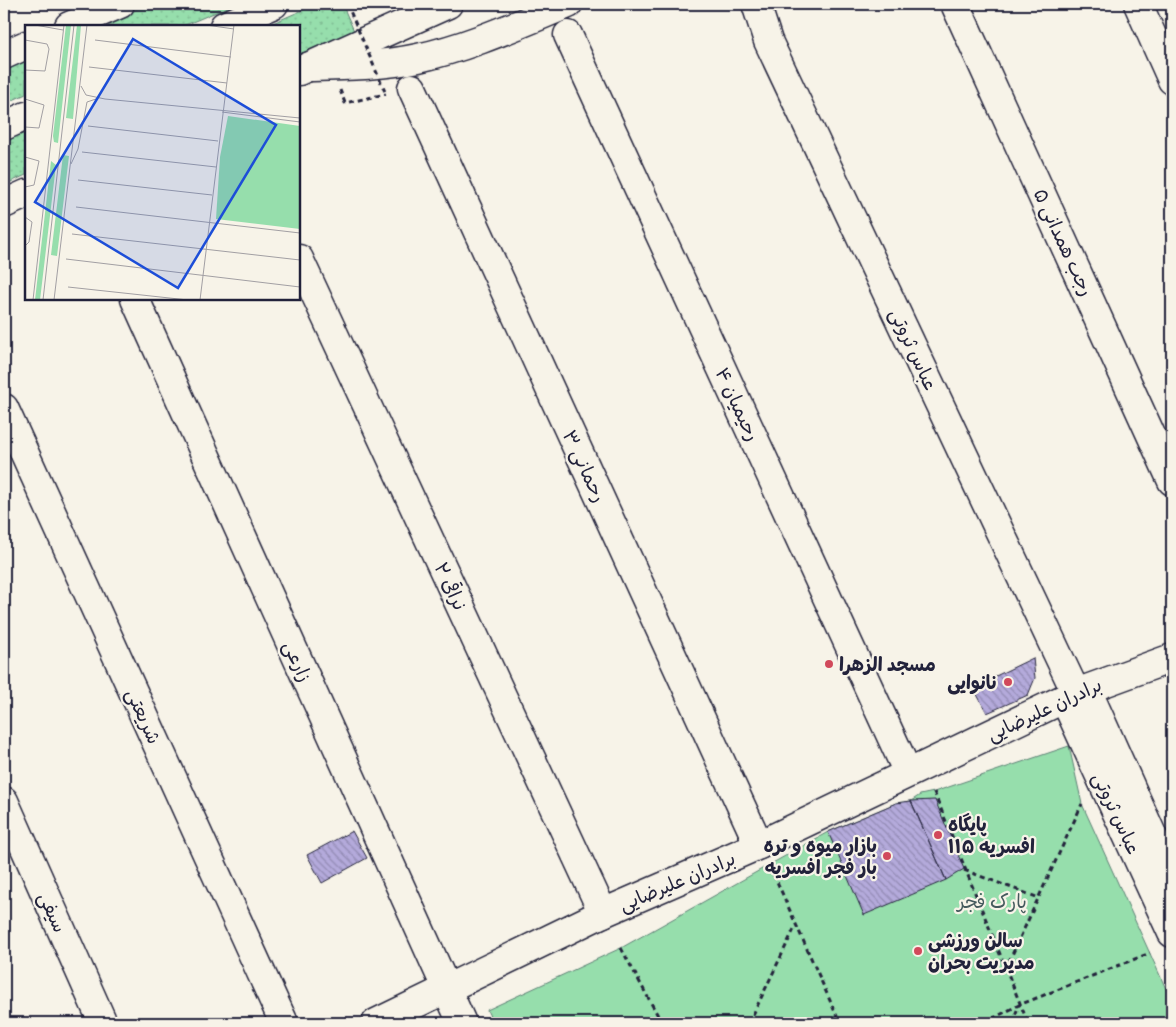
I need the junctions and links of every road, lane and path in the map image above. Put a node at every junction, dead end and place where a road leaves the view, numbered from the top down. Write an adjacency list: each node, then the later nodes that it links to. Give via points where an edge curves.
1 (120, 4): 10 (main road)
2 (274, 4): 11 (main road)
3 (348, 4): 19 (path, bridge)
4 (448, 4): 16 (main road)
5 (568, 4): 16 (main road, via 487,37 418,58 364,66)
6 (744, 4): 13 (main road)
7 (756, 4): 13 (main road, عباس ثروتی)
8 (955, 4): 27 (main road, رجب همدانی ۵)
9 (1138, 4): 17 (main road)
10 (71, 25)
11 (226, 25)
12 (568, 35): 30 (main road, رحیمیان ۴)
13 (768, 42): 29 (main road, عباس ثروتی)
14 (25, 45): 15 (main road)
15 (4, 55)
16 (303, 69)
17 (1172, 80)
18 (339, 88): 19 (path, via 345,103)
19 (399, 91): 34 (main road, رحمانی ۳)
20 (25, 116): 21 (main road)
21 (4, 126)
22 (25, 194): 23 (main road)
23 (4, 204)
24 (300, 261): 38 (main road, نراقی ۲)
25 (135, 300): 44 (main road, زارعی)
26 (4, 408): 48 (main road, شریعتی)
27 (1172, 481)
28 (1172, 658): 29 (main road, برادران علیرضایی)
29 (1076, 693): 30 (main road, برادران علیرضایی); 36 (main road, عباس ثروتی, via 1093,703); 40 (main road, عباس ثروتی, via 1070,711)
30 (908, 773): 34 (main road, برادران علیرضایی)
31 (934, 792): 35 (path)
32 (4, 801): 47 (main road, سیفی)
33 (1082, 804): 37 (path)
34 (765, 856): 38 (main road, برادران علیرضایی); 39 (path)
35 (964, 869): 37 (path); 43 (path)
36 (1172, 879)
37 (1039, 898): 43 (path)
38 (603, 913): 44 (main road, برادران علیرضایی)
39 (796, 924): 54 (path); 55 (path)
40 (1172, 933)
41 (621, 948): 46 (path)
42 (1150, 953): 45 (path)
43 (1005, 970): 45 (path)
44 (446, 990): 49 (main road, برادران علیرضایی); 50 (main road, زارعی)
45 (1019, 1005): 56 (path); 57 (path); 58 (path)
46 (659, 1018): 51 (path); 52 (path); 53 (path)
47 (103, 1023)
48 (284, 1023)
49 (376, 1023)
50 (462, 1023)
51 (650, 1023)
52 (662, 1023)
53 (703, 1023)
54 (749, 1023)
55 (840, 1023)
56 (984, 1023)
57 (1012, 1023)
58 (1028, 1023)

